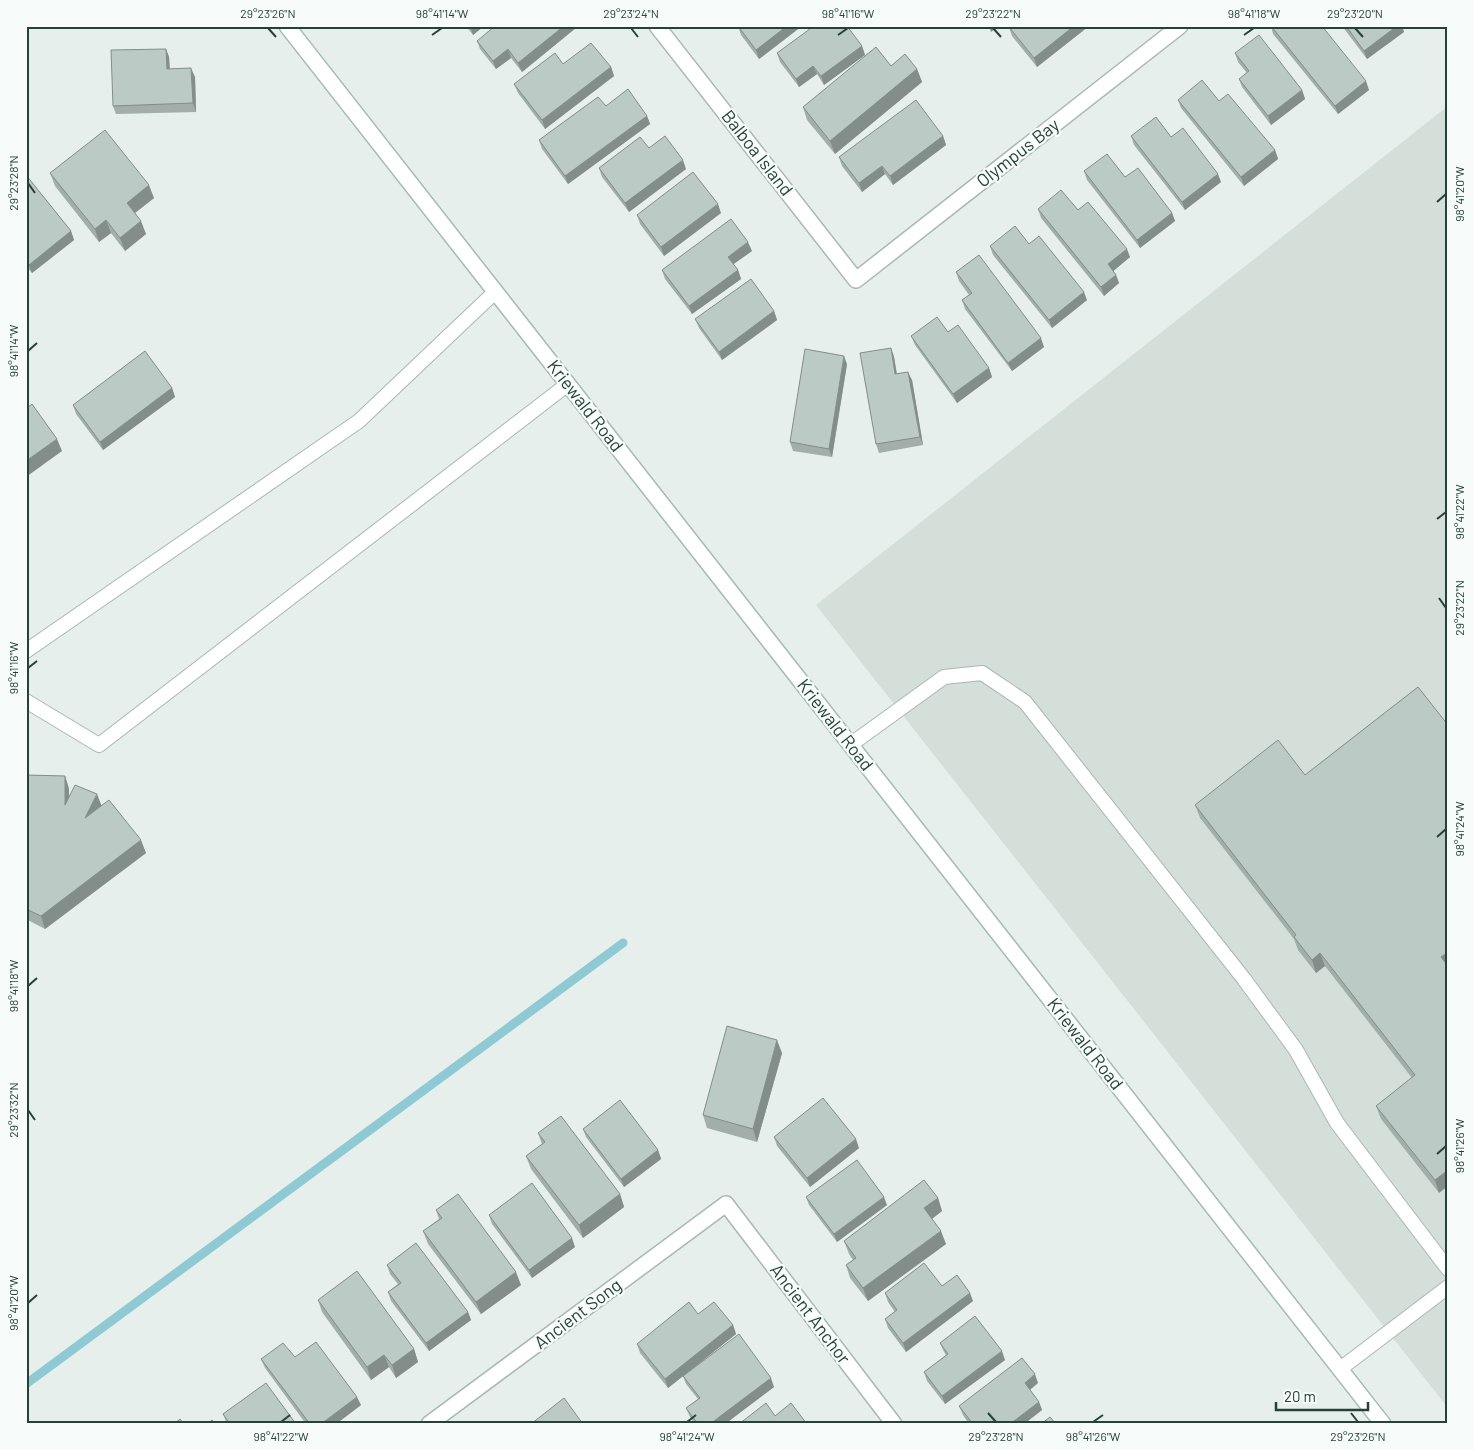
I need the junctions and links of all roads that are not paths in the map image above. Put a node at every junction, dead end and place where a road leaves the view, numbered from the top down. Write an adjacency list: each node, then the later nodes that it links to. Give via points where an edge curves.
1 (288, 26): 5 (street, Kriewald Road)
2 (657, 26): 4 (street, Balboa Island)
3 (1178, 27): 4 (street, Olympus Bay)
4 (856, 280)
5 (495, 292): 6 (street, Kriewald Road); 7 (lane, via 358,421)
6 (568, 384): 8 (lane, via 99,745); 9 (street, Kriewald Road)
7 (26, 651)
8 (26, 701)
9 (850, 744): 11 (lane, via 944,677 982,673 1025,702 1244,979 1296,1050 1337,1123); 13 (street, Kriewald Road)
10 (726, 1204): 14 (street, Ancient Song); 15 (street, Ancient Anchor)
11 (1448, 1269)
12 (1448, 1287): 13 (lane)
13 (1340, 1369): 16 (street, Kriewald Road)
14 (429, 1424)
15 (894, 1424)
16 (1382, 1424)

